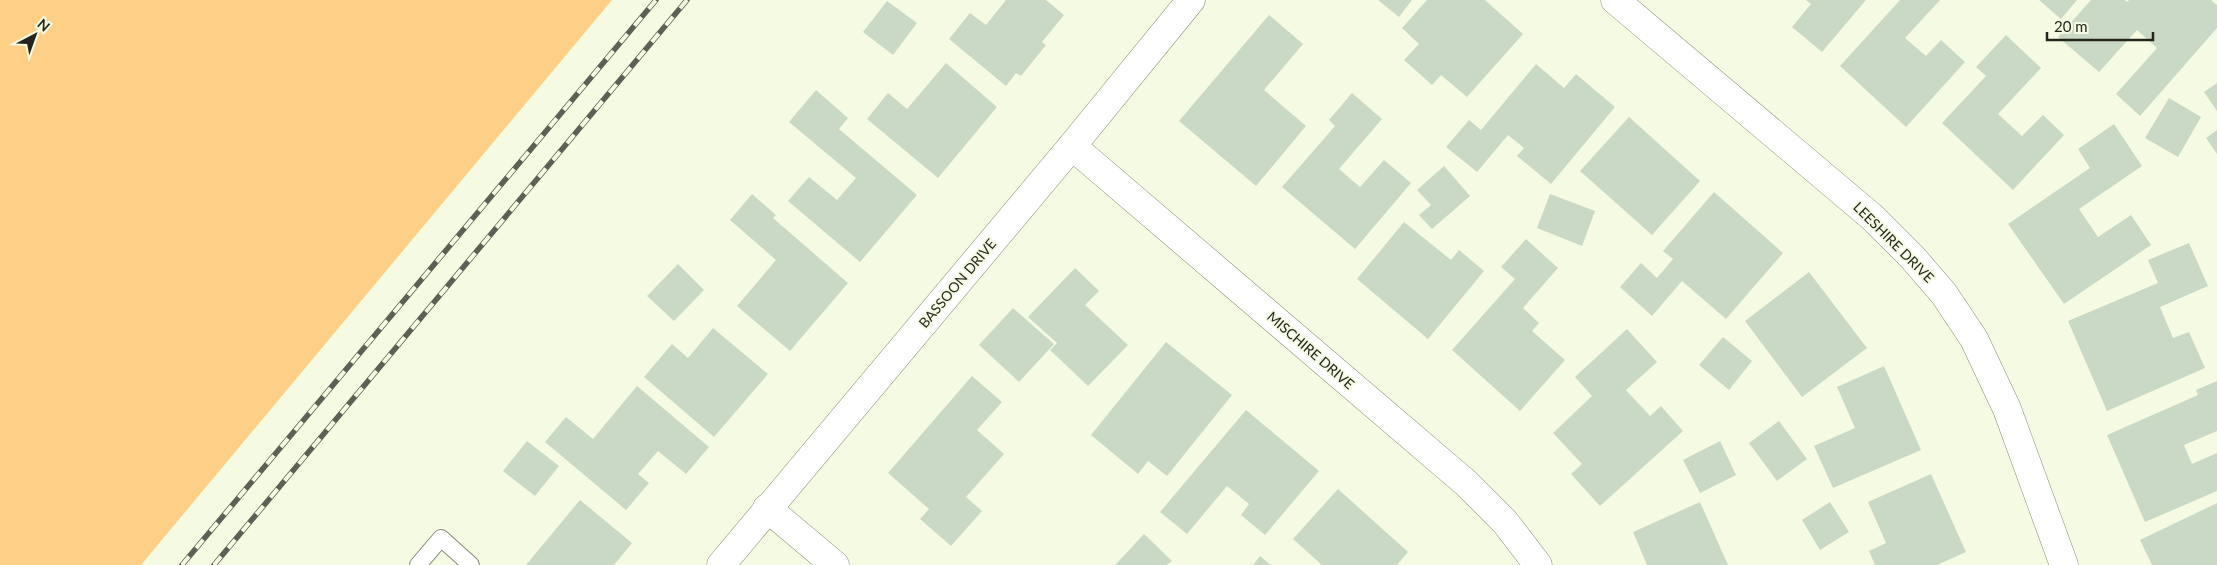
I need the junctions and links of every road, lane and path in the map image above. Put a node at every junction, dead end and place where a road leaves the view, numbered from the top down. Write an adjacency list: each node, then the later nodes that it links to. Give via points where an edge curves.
1 (1191, 0): 3 (street, BASSOON DRIVE)
2 (1615, 0): 10 (street, LEESHIRE DRIVE, via 1872,217 1944,294 1974,339 2007,409)
3 (1072, 146): 4 (street, BASSOON DRIVE); 9 (street, MISCHIRE DRIVE, via 1466,483 1505,522)
4 (767, 508): 7 (street, BASSOON DRIVE); 8 (street)
5 (418, 565): 6 (lane, via 441,538)
6 (471, 565)
7 (720, 565)
8 (836, 565)
9 (1538, 565)
10 (2064, 565)

